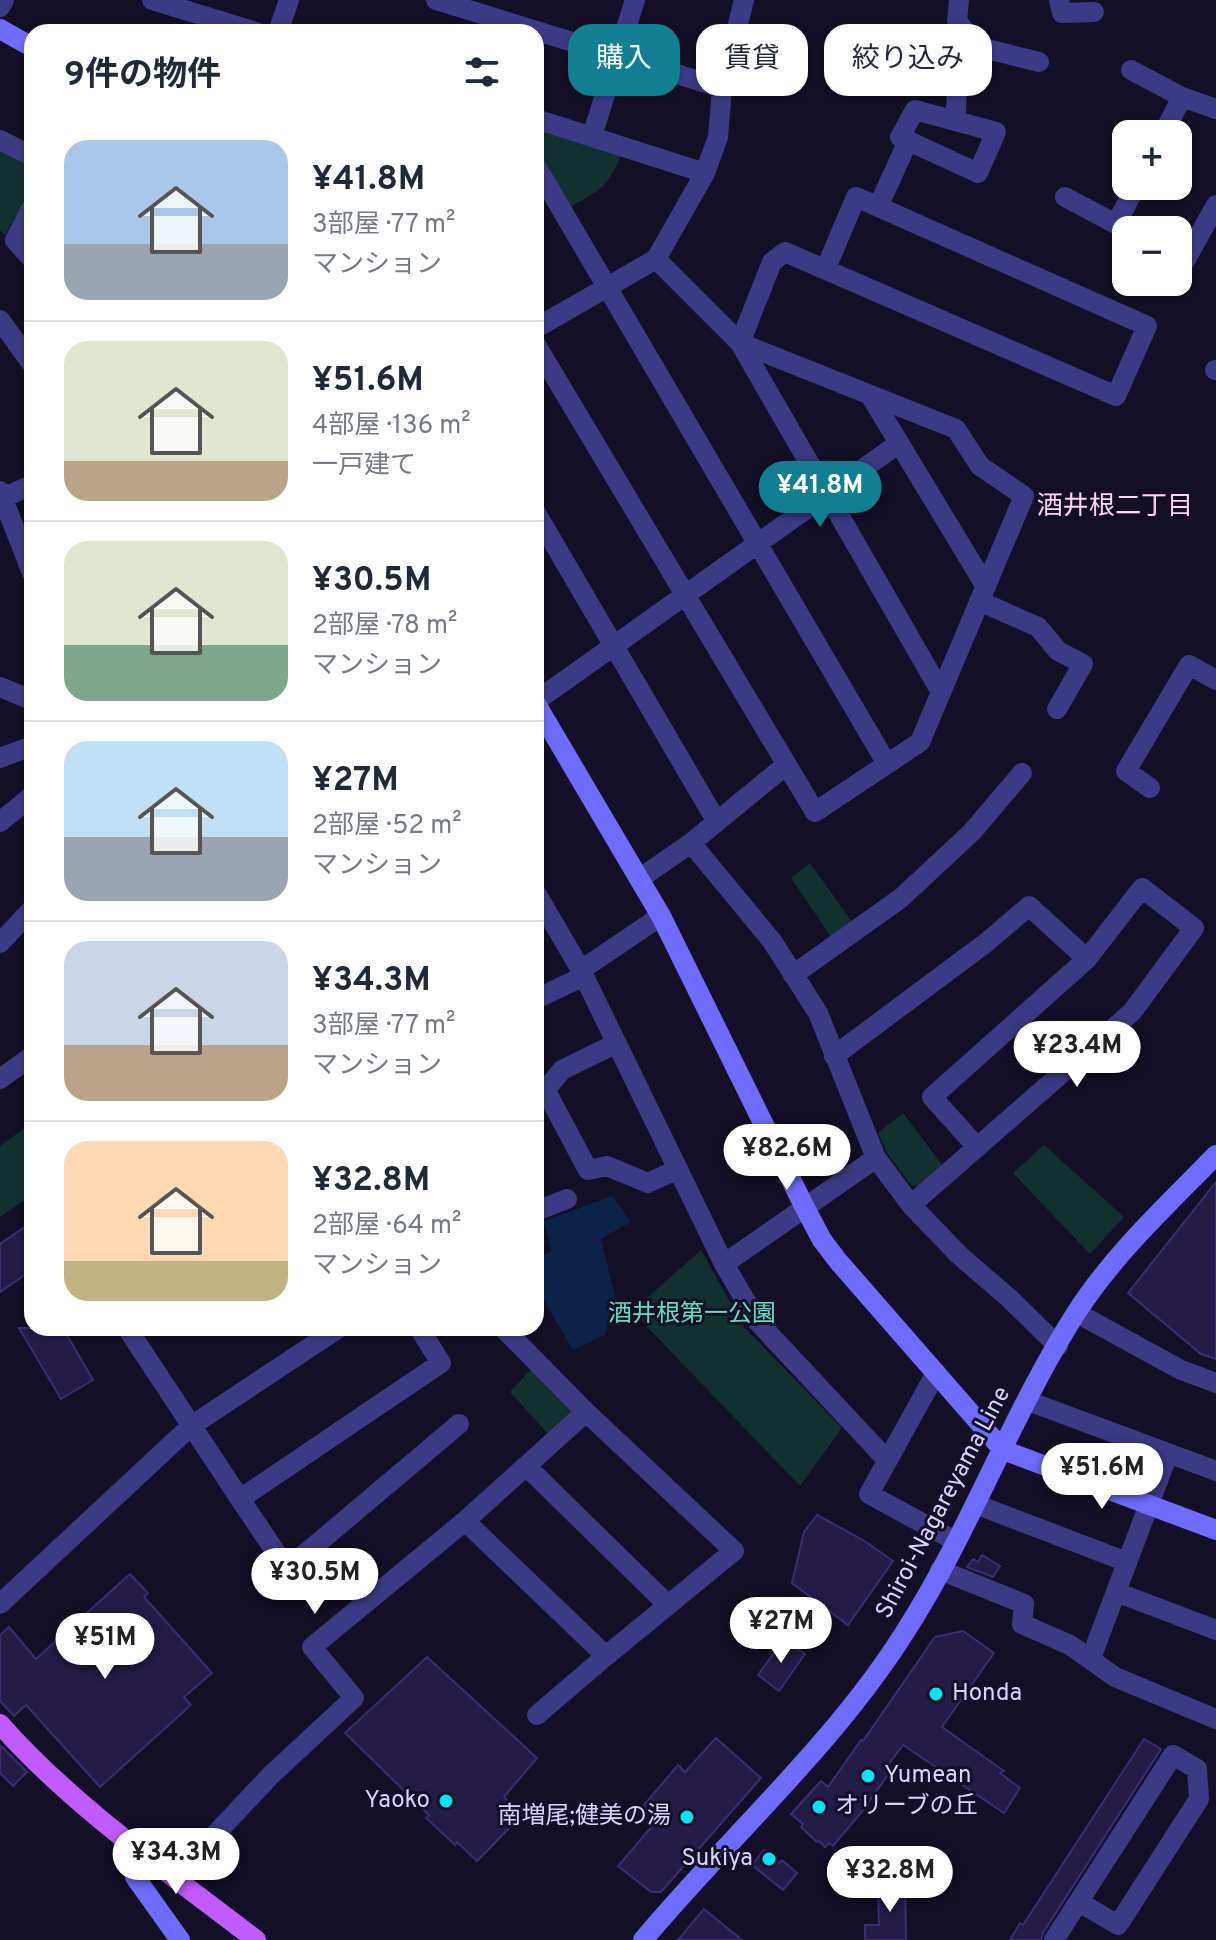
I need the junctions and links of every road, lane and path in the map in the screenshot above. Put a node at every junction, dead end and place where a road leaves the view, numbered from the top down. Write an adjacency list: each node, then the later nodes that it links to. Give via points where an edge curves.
1 (4, 0): 9 (street)
2 (152, 0): 11 (street)
3 (289, 0): 12 (street)
4 (436, 0): 13 (street)
5 (635, 0): 14 (street)
6 (744, 0): 15 (street)
7 (959, 0): 16 (street)
8 (1059, 0): 10 (street, via 1062,13)
9 (0, 7)
10 (1094, 12)
11 (230, 24)
12 (281, 24)
13 (513, 24)
14 (628, 24)
15 (738, 24)
16 (959, 24)
17 (0, 29): 20 (street)
18 (544, 34): 19 (street)
19 (568, 41)
20 (24, 42)
21 (992, 50): 22 (street)
22 (1039, 62)
23 (1131, 70): 27 (street)
24 (605, 96): 32 (street)
25 (721, 96): 36 (street, via 718,137)
26 (956, 96): 31 (street)
27 (1182, 97): 28 (street); 29 (street)
28 (1216, 109)
29 (1170, 120)
30 (544, 121): 32 (street)
31 (956, 121): 34 (street, via 915,110 900,137); 34 (street, via 996,132 978,173)
32 (592, 136): 36 (street)
33 (0, 140): 35 (street)
34 (908, 141): 40 (street)
35 (24, 152)
36 (705, 173): 45 (street)
37 (544, 180): 47 (street)
38 (1065, 197): 41 (street)
39 (1216, 205): 43 (street)
40 (878, 207): 46 (street, via 856,197); 46 (street, via 1147,326 1116,396)
41 (1112, 222)
42 (24, 223): 44 (street, via 15,240)
43 (1192, 248)
44 (24, 250)
45 (656, 259): 47 (street); 50 (street)
46 (826, 268): 50 (street, via 785,252 772,262)
47 (606, 287): 49 (street); 59 (street)
48 (0, 320): 51 (street)
49 (544, 323)
50 (740, 343): 53 (street); 57 (street)
51 (24, 353)
52 (544, 358): 62 (street)
53 (870, 395): 54 (street); 61 (street, via 956,429 980,466 1024,496)
54 (898, 444): 57 (street); 61 (street)
55 (24, 488): 56 (street)
56 (1, 496): 60 (street)
57 (827, 496): 59 (street); 66 (street)
58 (544, 527): 63 (street)
59 (757, 545): 62 (street); 73 (street)
60 (24, 553)
61 (982, 593): 66 (street); 69 (street, via 1038,627 1058,651 1083,664)
62 (686, 595): 63 (street); 74 (street)
63 (614, 646): 67 (street); 79 (street)
64 (1216, 680): 76 (street, via 1189,665 1126,771)
65 (0, 687): 68 (street)
66 (941, 692): 73 (street, via 920,742)
67 (544, 696)
68 (24, 697)
69 (1057, 709)
70 (544, 716): 81 (street)
71 (24, 749): 72 (street)
72 (0, 758)
73 (887, 764): 74 (street, via 815,812)
74 (786, 765): 79 (street)
75 (1022, 773): 88 (street, via 972,832 901,898)
76 (1150, 788)
77 (24, 802): 78 (street)
78 (0, 822)
79 (717, 822): 80 (street)
80 (691, 843): 81 (street); 88 (street, via 749,910)
81 (639, 879): 83 (street)
82 (544, 907): 87 (street)
83 (661, 916): 87 (street); 102 (street)
84 (24, 918): 85 (street)
85 (0, 943)
86 (1087, 959): 91 (street, via 1029,906); 96 (street, via 932,1097); 96 (street, via 1142,888 1194,928 1132,1012)
87 (582, 973): 89 (street); 90 (street)
88 (793, 975): 91 (street, via 818,1013)
89 (544, 994)
90 (617, 1043): 94 (street, via 562,1070); 99 (street)
91 (834, 1056): 98 (street)
92 (24, 1062): 93 (street)
93 (0, 1079)
94 (544, 1092)
95 (544, 1101): 99 (street, via 588,1170 607,1166 648,1183)
96 (977, 1147): 101 (street)
97 (1216, 1155): 105 (street, Shiroi-Nagareyama Line, via 1122,1254)
98 (876, 1158): 101 (street); 102 (street)
99 (678, 1169): 104 (street)
100 (572, 1196): 103 (street)
101 (911, 1205): 110 (street)
102 (804, 1206): 104 (street); 111 (street, via 838,1261)
103 (544, 1208)
104 (724, 1264): 119 (street, via 758,1322)
105 (1077, 1313): 110 (street, Shiroi-Nagareyama Line); 112 (street, via 1181,1370)
106 (132, 1336): 116 (street)
107 (327, 1336): 116 (street)
108 (424, 1336): 122 (street, via 441,1363)
109 (511, 1336): 114 (street)
110 (1058, 1346): 113 (street, Shiroi-Nagareyama Line)
111 (936, 1373): 117 (street); 119 (street)
112 (1216, 1383)
113 (1028, 1401): 117 (street, Shiroi-Nagareyama Line); 118 (street)
114 (586, 1412): 120 (street); 132 (street, via 734,1551)
115 (459, 1424): 122 (street, via 287,1569)
116 (191, 1426): 122 (street); 131 (street)
117 (1003, 1450): 123 (street, Shiroi-Nagareyama Line); 124 (street)
118 (1168, 1454): 121 (street); 124 (street)
119 (887, 1460): 127 (street, via 869,1494)
120 (526, 1466): 125 (street); 132 (street)
121 (1216, 1471)
122 (240, 1499)
123 (975, 1504): 127 (street, Shiroi-Nagareyama Line); 128 (street)
124 (1148, 1506): 126 (street); 128 (street)
125 (465, 1521): 134 (street); 140 (street, via 312,1647 354,1698 271,1775)
126 (1216, 1530)
127 (955, 1541): 129 (street, Shiroi-Nagareyama Line)
128 (1127, 1562): 130 (street)
129 (940, 1570): 135 (street, via 1024,1604 1022,1624); 144 (street, Shiroi-Nagareyama Line, via 906,1632 837,1724)
130 (1116, 1592): 133 (street); 135 (street)
131 (0, 1604)
132 (668, 1605): 134 (street)
133 (1216, 1630)
134 (606, 1656): 136 (street)
135 (1091, 1658): 137 (street, via 1115,1677)
136 (537, 1715)
137 (1216, 1719)
138 (0, 1724): 139 (main road)
139 (144, 1852): 140 (main road); 142 (street, via 135,1877)
140 (175, 1877): 143 (main road)
141 (1079, 1902): 141 (street, via 1173,1755 1197,1769 1199,1799 1118,1925); 145 (street)
142 (180, 1940)
143 (256, 1940)
144 (643, 1940)
145 (1054, 1940)

